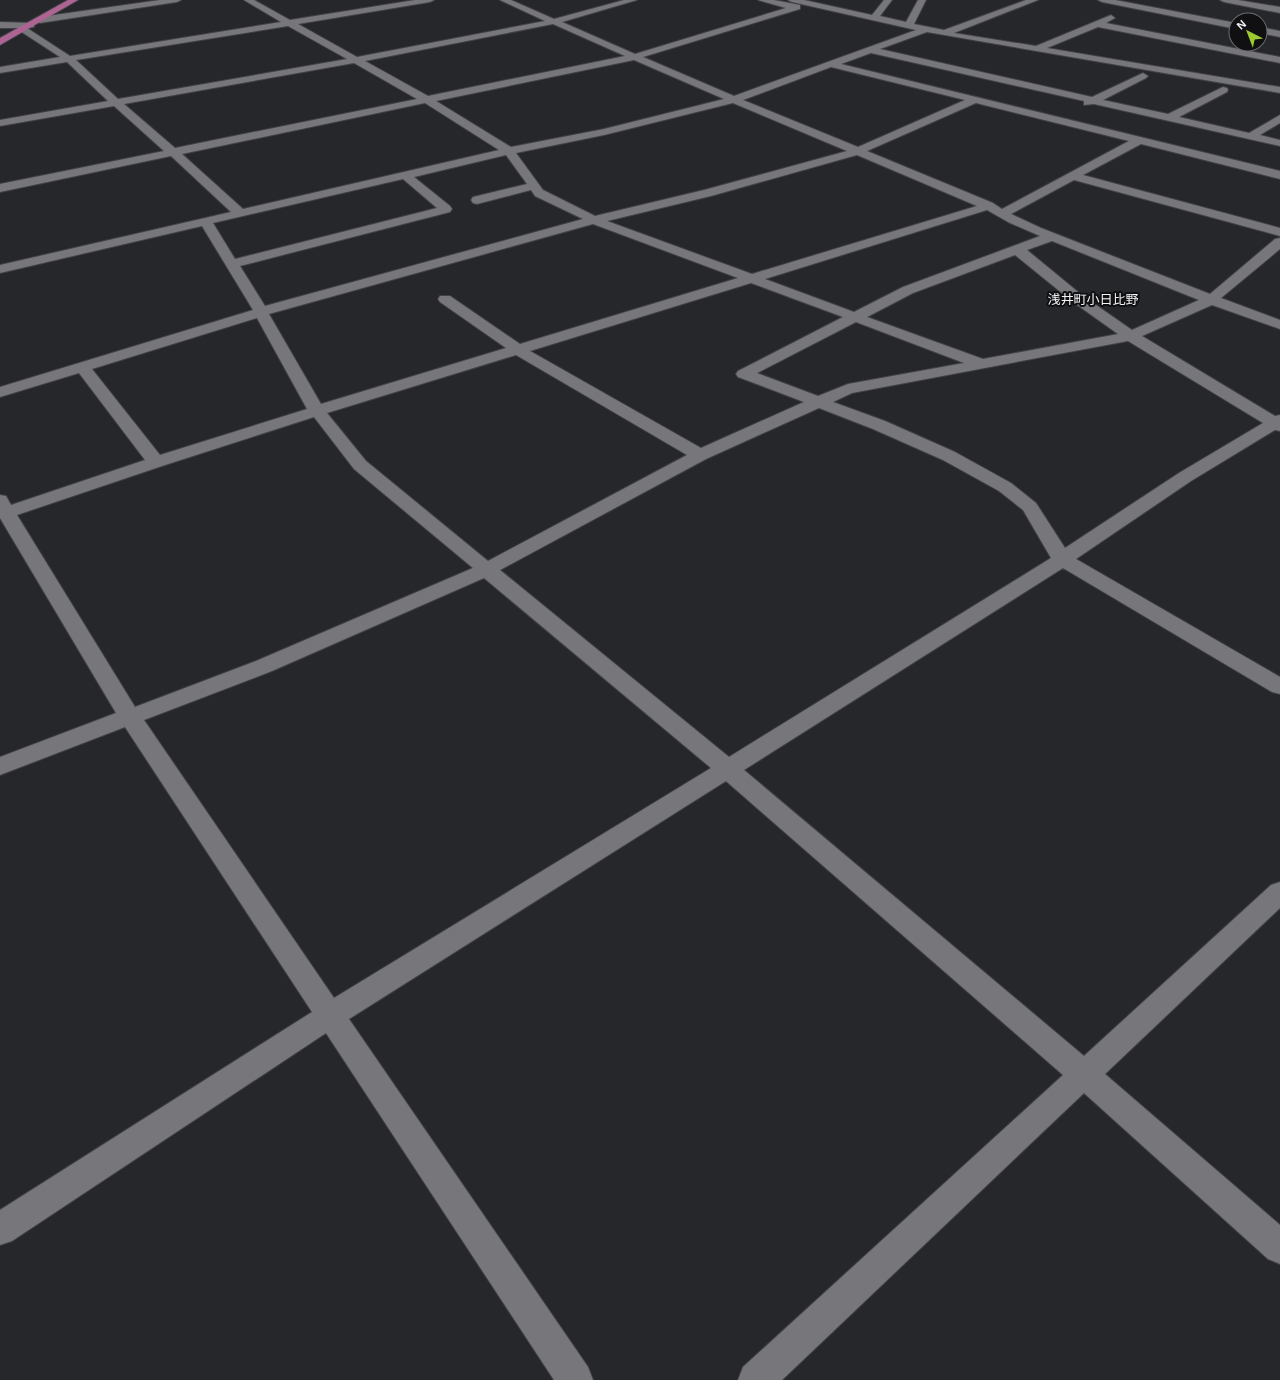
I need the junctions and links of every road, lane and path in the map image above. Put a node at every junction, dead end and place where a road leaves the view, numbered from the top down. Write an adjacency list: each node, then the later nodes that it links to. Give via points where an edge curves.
1 (74, 0): 18 (main road)
2 (177, 0): 18 (street)
3 (248, 0): 20 (street)
4 (430, 0): 20 (street)
5 (504, 0): 19 (street)
6 (632, 0): 19 (street)
7 (762, 0): 14 (street)
8 (888, 0): 17 (street)
9 (922, 0): 27 (street)
10 (1034, 0): 30 (street)
11 (1102, 0): 15 (street)
12 (1155, 0): 15 (street)
13 (1224, 0): 16 (street)
14 (794, 4): 17 (street); 25 (street); 38 (street)
15 (1137, 7): 21 (street); 23 (street)
16 (1280, 10)
17 (875, 17): 27 (street)
18 (40, 20): 24 (main road)
19 (552, 22): 38 (street); 40 (street)
20 (291, 23): 39 (street); 40 (street)
21 (1098, 24): 31 (street); 34 (street)
22 (0, 25): 24 (street)
23 (1228, 25)
24 (27, 27): 33 (main road); 39 (street)
25 (890, 28)
26 (1228, 28): 34 (street)
27 (911, 30): 30 (street, via 926,29); 36 (street); 45 (street)
28 (1268, 31): 29 (street)
29 (1278, 32)
30 (945, 33): 35 (street)
31 (1074, 34): 32 (street); 35 (street)
32 (1089, 37)
33 (0, 42)
34 (1196, 43): 37 (street); 42 (street)
35 (1037, 49): 45 (street)
36 (872, 50): 43 (street); 51 (street)
37 (1179, 51)
38 (634, 57): 50 (street); 52 (street)
39 (68, 59): 44 (street); 53 (street)
40 (356, 60): 52 (street); 53 (street)
41 (1162, 60): 45 (street)
42 (1280, 60)
43 (830, 64): 48 (street); 50 (street)
44 (0, 70)
45 (1144, 72): 46 (street); 47 (street); 51 (street)
46 (1278, 89)
47 (1223, 90): 49 (street); 56 (street)
48 (976, 99): 58 (street); 63 (street)
49 (1280, 99)
50 (734, 100): 63 (street); 64 (street)
51 (1092, 100): 54 (street); 56 (street)
52 (429, 101): 64 (street); 65 (street)
53 (116, 102): 59 (street); 65 (street)
54 (1080, 107)
55 (1068, 113): 58 (street)
56 (1169, 118): 60 (street)
57 (1280, 118): 60 (street)
58 (1056, 119): 61 (street)
59 (0, 122)
60 (1251, 136): 62 (street)
61 (1140, 140): 66 (street); 68 (street)
62 (1280, 143)
63 (859, 150): 72 (street); 75 (street, via 707,193)
64 (509, 152): 67 (street); 69 (street)
65 (174, 153): 70 (street); 73 (street)
66 (1280, 175)
67 (406, 176): 73 (street); 80 (street, via 446,209)
68 (1074, 176): 72 (street); 76 (street)
69 (534, 186): 71 (street); 75 (street, via 539,193 552,201)
70 (0, 188)
71 (477, 200)
72 (995, 210): 77 (street); 82 (street)
73 (240, 213): 74 (street)
74 (205, 220): 80 (street); 81 (street)
75 (594, 220): 82 (street); 85 (street)
76 (1280, 232)
77 (1053, 236): 79 (street); 84 (street)
78 (1280, 242): 84 (street)
79 (1017, 249): 86 (street, via 908,290); 88 (street, via 1056,282)
80 (232, 264): 85 (street)
81 (0, 268)
82 (753, 279): 86 (street); 89 (street)
83 (445, 299): 89 (street)
84 (1211, 300): 87 (street); 88 (street)
85 (261, 312): 91 (street); 94 (street)
86 (854, 317): 90 (street); 93 (street, via 744,374)
87 (1280, 325)
88 (1130, 336): 90 (street); 95 (street)
89 (518, 350): 94 (street); 96 (street)
90 (978, 364): 93 (street, via 848,389)
91 (82, 367): 92 (street); 97 (street)
92 (0, 392)
93 (819, 402): 96 (street); 99 (street, via 949,456 1005,487 1030,507)
94 (317, 411): 97 (street); 100 (street, via 360,465)
95 (1278, 423): 99 (street, via 1185,477)
96 (700, 455): 100 (street)
97 (156, 462): 98 (street)
98 (3, 507): 102 (street)
99 (1062, 559): 101 (street); 104 (street)
100 (485, 570): 102 (street, via 264,666); 104 (street)
101 (1280, 687)
102 (129, 716): 103 (street); 106 (street)
103 (0, 766)
104 (727, 768): 106 (street); 107 (street)
105 (1280, 892): 107 (street)
106 (329, 1016): 108 (street); 110 (street)
107 (1084, 1074): 109 (street); 111 (street)
108 (0, 1229)
109 (1280, 1247)
110 (575, 1380)
111 (756, 1380)

